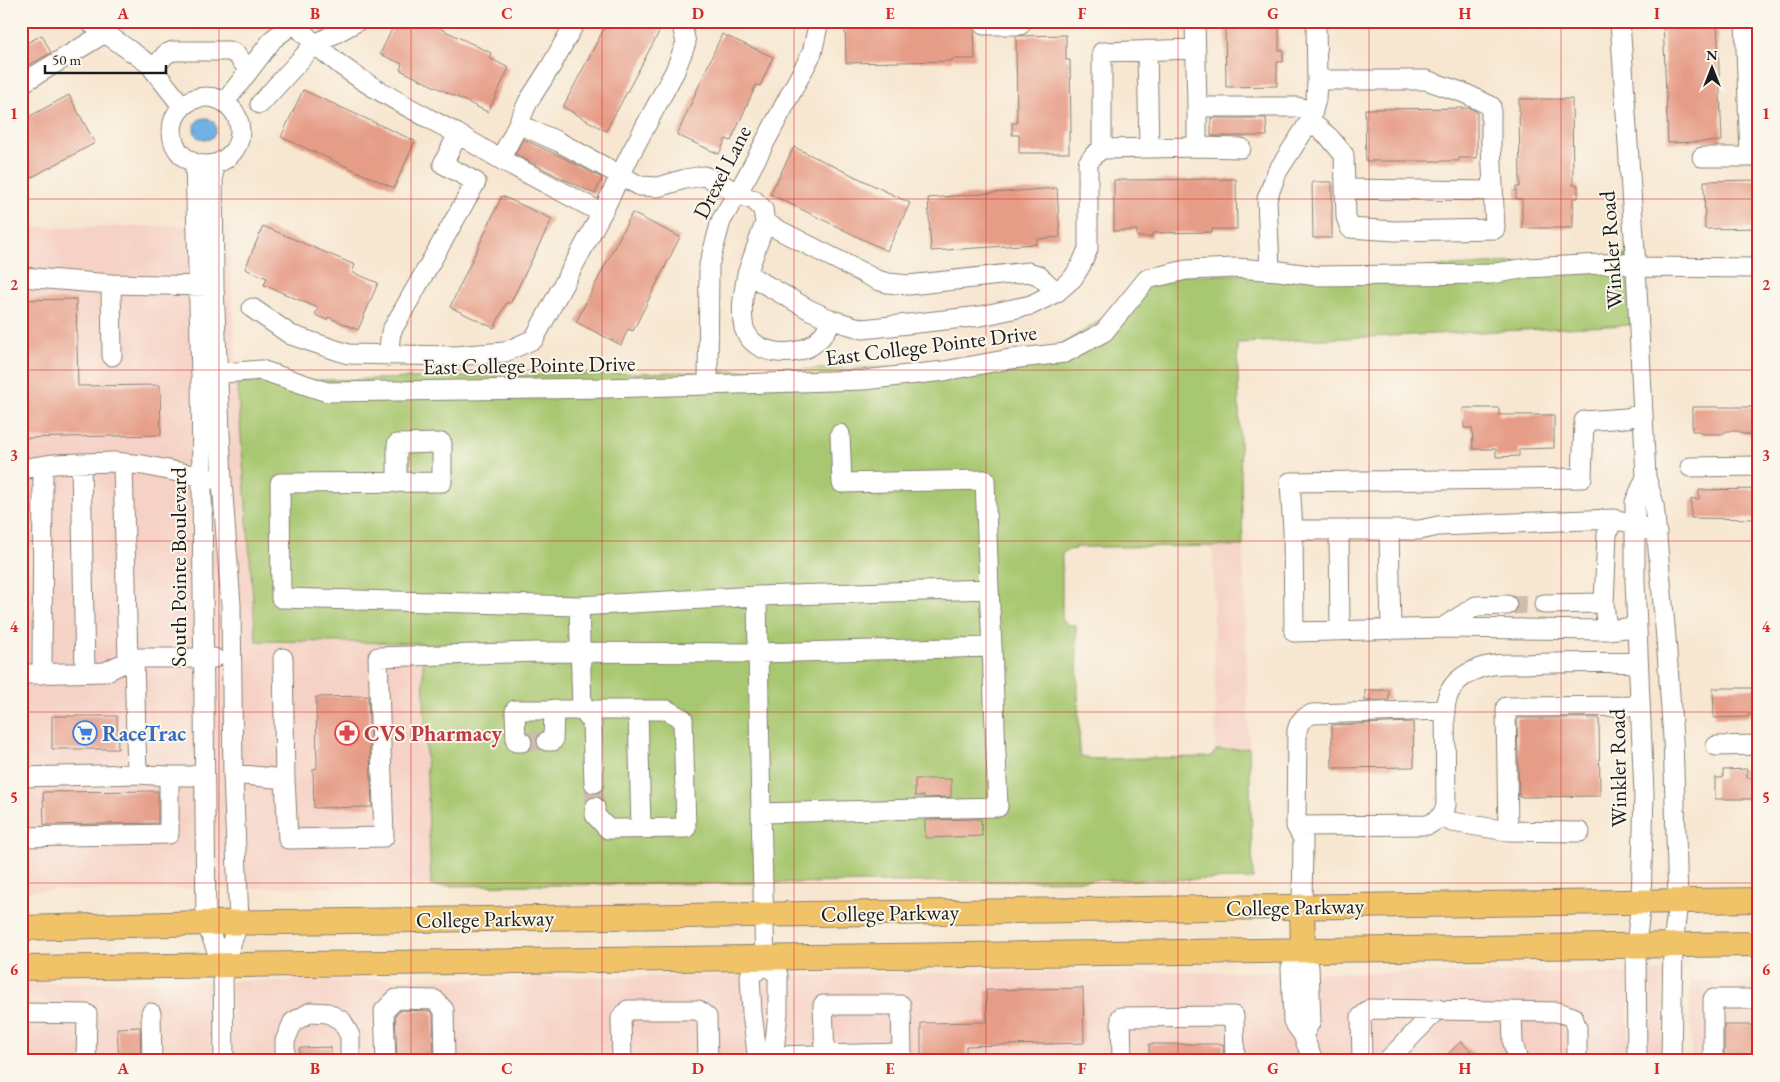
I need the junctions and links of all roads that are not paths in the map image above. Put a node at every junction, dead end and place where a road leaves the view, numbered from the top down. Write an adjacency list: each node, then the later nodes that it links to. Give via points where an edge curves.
1 (88, 21): 13 (street)
2 (358, 21): 14 (street)
3 (576, 21): 26 (street)
4 (681, 21): 36 (street, via 686,43 676,71)
5 (819, 21): 39 (street, Drexel Lane, via 812,53)
6 (1020, 21): 12 (street, via 1020,25)
7 (1195, 21): 15 (street)
8 (1316, 21): 19 (street)
9 (1620, 21): 42 (street, Winkler Road)
10 (1744, 21): 33 (street)
11 (295, 22): 14 (street); 18 (street, via 273,39)
12 (984, 25)
13 (105, 33): 17 (street); 20 (street)
14 (314, 45): 22 (street); 27 (street, via 355,77)
15 (1195, 48): 16 (street); 24 (street)
16 (1147, 50): 29 (street); 31 (street, via 1102,52)
17 (153, 70): 18 (street, via 166,54 173,51 229,51 236,54); 23 (street)
18 (249, 70): 21 (street)
19 (1317, 80): 25 (street); 38 (street, via 1426,80 1491,106)
20 (21, 84)
21 (225, 102): 23 (street, via 202,96); 35 (street, via 233,108 241,127 237,147 222,161)
22 (260, 104)
23 (182, 106): 35 (street, via 172,127 177,150 185,158)
24 (1197, 107): 25 (street, via 1297,107); 28 (street)
25 (1311, 116): 37 (street, via 1344,155); 44 (street, via 1277,172 1267,199)
26 (518, 124): 34 (street); 36 (street)
27 (458, 134): 34 (street); 53 (street, via 443,164 476,182 391,332)
28 (1197, 147): 29 (street); 30 (street)
29 (1149, 148): 31 (street)
30 (1241, 148)
31 (1102, 149): 49 (street, via 1088,163 1088,249 1073,278)
32 (1702, 157): 33 (street)
33 (1754, 157)
34 (500, 159): 40 (street)
35 (204, 164): 48 (street, South Pointe Boulevard)
36 (620, 175): 39 (street, via 640,186 658,187 704,176 721,182); 40 (street)
37 (1345, 190): 38 (street); 38 (street, via 1346,217 1350,228 1395,231 1495,229)
38 (1493, 191)
39 (736, 194): 41 (street, via 754,200 763,208); 55 (street, Drexel Lane, via 720,221 709,265)
40 (602, 213): 53 (street, via 534,339 505,352)
41 (765, 223): 45 (street); 49 (street, via 877,280 909,285 1028,272 1038,275)
42 (1636, 268): 43 (street, East College Pointe Drive); 44 (street, East College Pointe Drive, via 1620,263 1527,268 1490,274 1317,276); 56 (street, Winkler Road)
43 (1759, 268)
44 (1270, 270): 55 (street, East College Pointe Drive, via 1186,270 1147,279 1104,332 1065,353 864,380)
45 (747, 274): 51 (street); 51 (street, via 742,316 749,338 756,346 798,351 816,342)
46 (21, 277): 47 (street)
47 (111, 284): 48 (street); 52 (street)
48 (206, 286): 54 (street, South Pointe Boulevard)
49 (1057, 292): 51 (street, via 1031,305 954,320 864,329)
50 (252, 308): 53 (street, via 291,335 348,354)
51 (832, 320)
52 (112, 356)
53 (388, 356)
54 (209, 374): 55 (street, East College Pointe Drive, via 261,370 327,392); 64 (street, South Pointe Boulevard); 66 (street, South Pointe Boulevard)
55 (708, 385)
56 (1644, 414): 65 (street, Winkler Road); 70 (street, via 1584,421 1582,478 1290,482)
57 (840, 434): 74 (street, via 842,484 985,480)
58 (81, 463): 59 (street); 60 (street); 93 (street)
59 (123, 463): 64 (street); 91 (street)
60 (43, 466): 63 (street); 95 (street)
61 (1759, 466): 62 (street)
62 (1690, 467)
63 (21, 469)
64 (201, 477): 66 (street); 88 (street, South Pointe Boulevard)
65 (1646, 477): 69 (street, Winkler Road, via 1635,502); 73 (street, Winkler Road, via 1654,504)
66 (222, 480): 89 (street, South Pointe Boulevard, via 231,605)
67 (397, 483): 79 (street, via 280,483 281,598)
68 (1613, 519): 69 (street); 72 (street); 76 (street, via 1607,534)
69 (1635, 524): 73 (street); 83 (street, Winkler Road)
70 (1293, 530): 71 (street); 84 (street, via 1294,632)
71 (1339, 530): 72 (street); 84 (street)
72 (1389, 530): 81 (street)
73 (1657, 533): 121 (street, Winkler Road, via 1673,738)
74 (989, 589): 75 (street); 85 (street)
75 (757, 596): 79 (street); 87 (street)
76 (1604, 603): 77 (street); 82 (street)
77 (1544, 604)
78 (1507, 605): 80 (street, via 1476,606)
79 (579, 606): 86 (street)
80 (1442, 628): 81 (street); 82 (street)
81 (1391, 630): 84 (street)
82 (1607, 630): 83 (street)
83 (1637, 630): 92 (street, Winkler Road)
84 (1340, 631)
85 (992, 647): 87 (street); 113 (street, via 998,807)
86 (580, 652): 87 (street); 98 (street); 110 (street, via 378,657 384,837 288,839)
87 (758, 653): 113 (street)
88 (202, 658): 89 (street); 91 (street); 105 (street, South Pointe Boulevard)
89 (230, 658): 107 (street, South Pointe Boulevard)
90 (283, 658): 110 (street)
91 (131, 660): 93 (street, via 105,672); 106 (street)
92 (1638, 662): 96 (street, Winkler Road); 100 (street, via 1491,665 1474,670 1450,688)
93 (85, 672): 95 (street)
94 (21, 674): 95 (street)
95 (42, 674)
96 (1640, 706): 117 (street, via 1506,707); 122 (street, Winkler Road, via 1644,794)
97 (554, 709): 98 (street); 101 (street, via 553,741); 102 (street, via 516,710 516,742)
98 (582, 709): 99 (street); 111 (street, via 592,723)
99 (638, 710): 116 (street); 116 (street, via 667,710 683,719 686,828)
100 (1445, 710): 114 (street, via 1446,805); 115 (street, via 1312,714 1303,718 1297,731)
101 (547, 741)
102 (522, 742)
103 (1759, 745): 104 (street)
104 (1716, 746)
105 (204, 772): 108 (street, via 192,776); 126 (street, South Pointe Boulevard)
106 (137, 774): 108 (street); 109 (street)
107 (233, 774): 110 (street); 125 (street, South Pointe Boulevard)
108 (169, 776): 119 (street, via 169,834)
109 (21, 777)
110 (285, 779)
111 (594, 783)
112 (594, 807): 116 (street, via 595,816 608,829)
113 (761, 812): 124 (street)
114 (1442, 816): 115 (street, via 1428,825); 117 (street, via 1452,822)
115 (1296, 826): 123 (street, via 1303,839)
116 (641, 828)
117 (1508, 831): 118 (street)
118 (1580, 832)
119 (21, 837)
120 (1759, 900): 121 (main road, College Parkway)
121 (1678, 901): 122 (main road, College Parkway); 130 (street, Winkler Road)
122 (1641, 902): 123 (main road, College Parkway); 129 (street, Winkler Road)
123 (1302, 907): 124 (main road, College Parkway); 131 (main road)
124 (763, 915): 125 (main road, College Parkway); 132 (street)
125 (239, 922): 126 (main road, College Parkway); 133 (street, South Pointe Boulevard)
126 (206, 923): 127 (main road, College Parkway); 133 (street, South Pointe Boulevard)
127 (21, 928)
128 (1759, 944): 130 (main road, College Parkway)
129 (1636, 945): 130 (main road, College Parkway); 131 (main road, College Parkway); 160 (street, Winkler Road)
130 (1673, 946): 161 (street, Winkler Road)
131 (1303, 950): 132 (main road, College Parkway); 155 (street, via 1309,967 1311,1021 1304,1035)
132 (765, 961): 133 (main road, College Parkway); 142 (street, via 778,975 778,1013); 142 (street, via 750,976 752,1014)
133 (223, 966): 134 (main road, College Parkway); 145 (street, South Pointe Boulevard)
134 (21, 968)
135 (1759, 999): 162 (street, via 1713,999)
136 (1438, 1009): 137 (street); 156 (street, via 1370,1009 1361,1018); 157 (street)
137 (1512, 1010): 158 (street, via 1513,1044); 159 (street, via 1557,1012 1573,1017 1578,1028)
138 (21, 1013): 143 (street, via 87,1014)
139 (151, 1013): 144 (street)
140 (342, 1021): 146 (street, via 328,1013 311,1012 293,1022 285,1041); 147 (street); 148 (street, via 350,1036)
141 (825, 1055): 141 (street, via 902,1053 901,1005 824,1005); 142 (street)
142 (768, 1059)
143 (86, 1061)
144 (152, 1061)
145 (224, 1061)
146 (285, 1061)
147 (338, 1061)
148 (350, 1061)
149 (386, 1061): 150 (street, via 384,1011 396,999 435,1000 444,1010)
150 (446, 1061)
151 (622, 1061): 152 (street, via 621,1018 628,1010 698,1010 707,1017)
152 (708, 1061)
153 (1122, 1061): 154 (street, via 1121,1017 1234,1016)
154 (1235, 1061)
155 (1313, 1061)
156 (1362, 1061)
157 (1387, 1061)
158 (1518, 1061)
159 (1577, 1061)
160 (1637, 1061)
161 (1671, 1061)
162 (1713, 1061)

